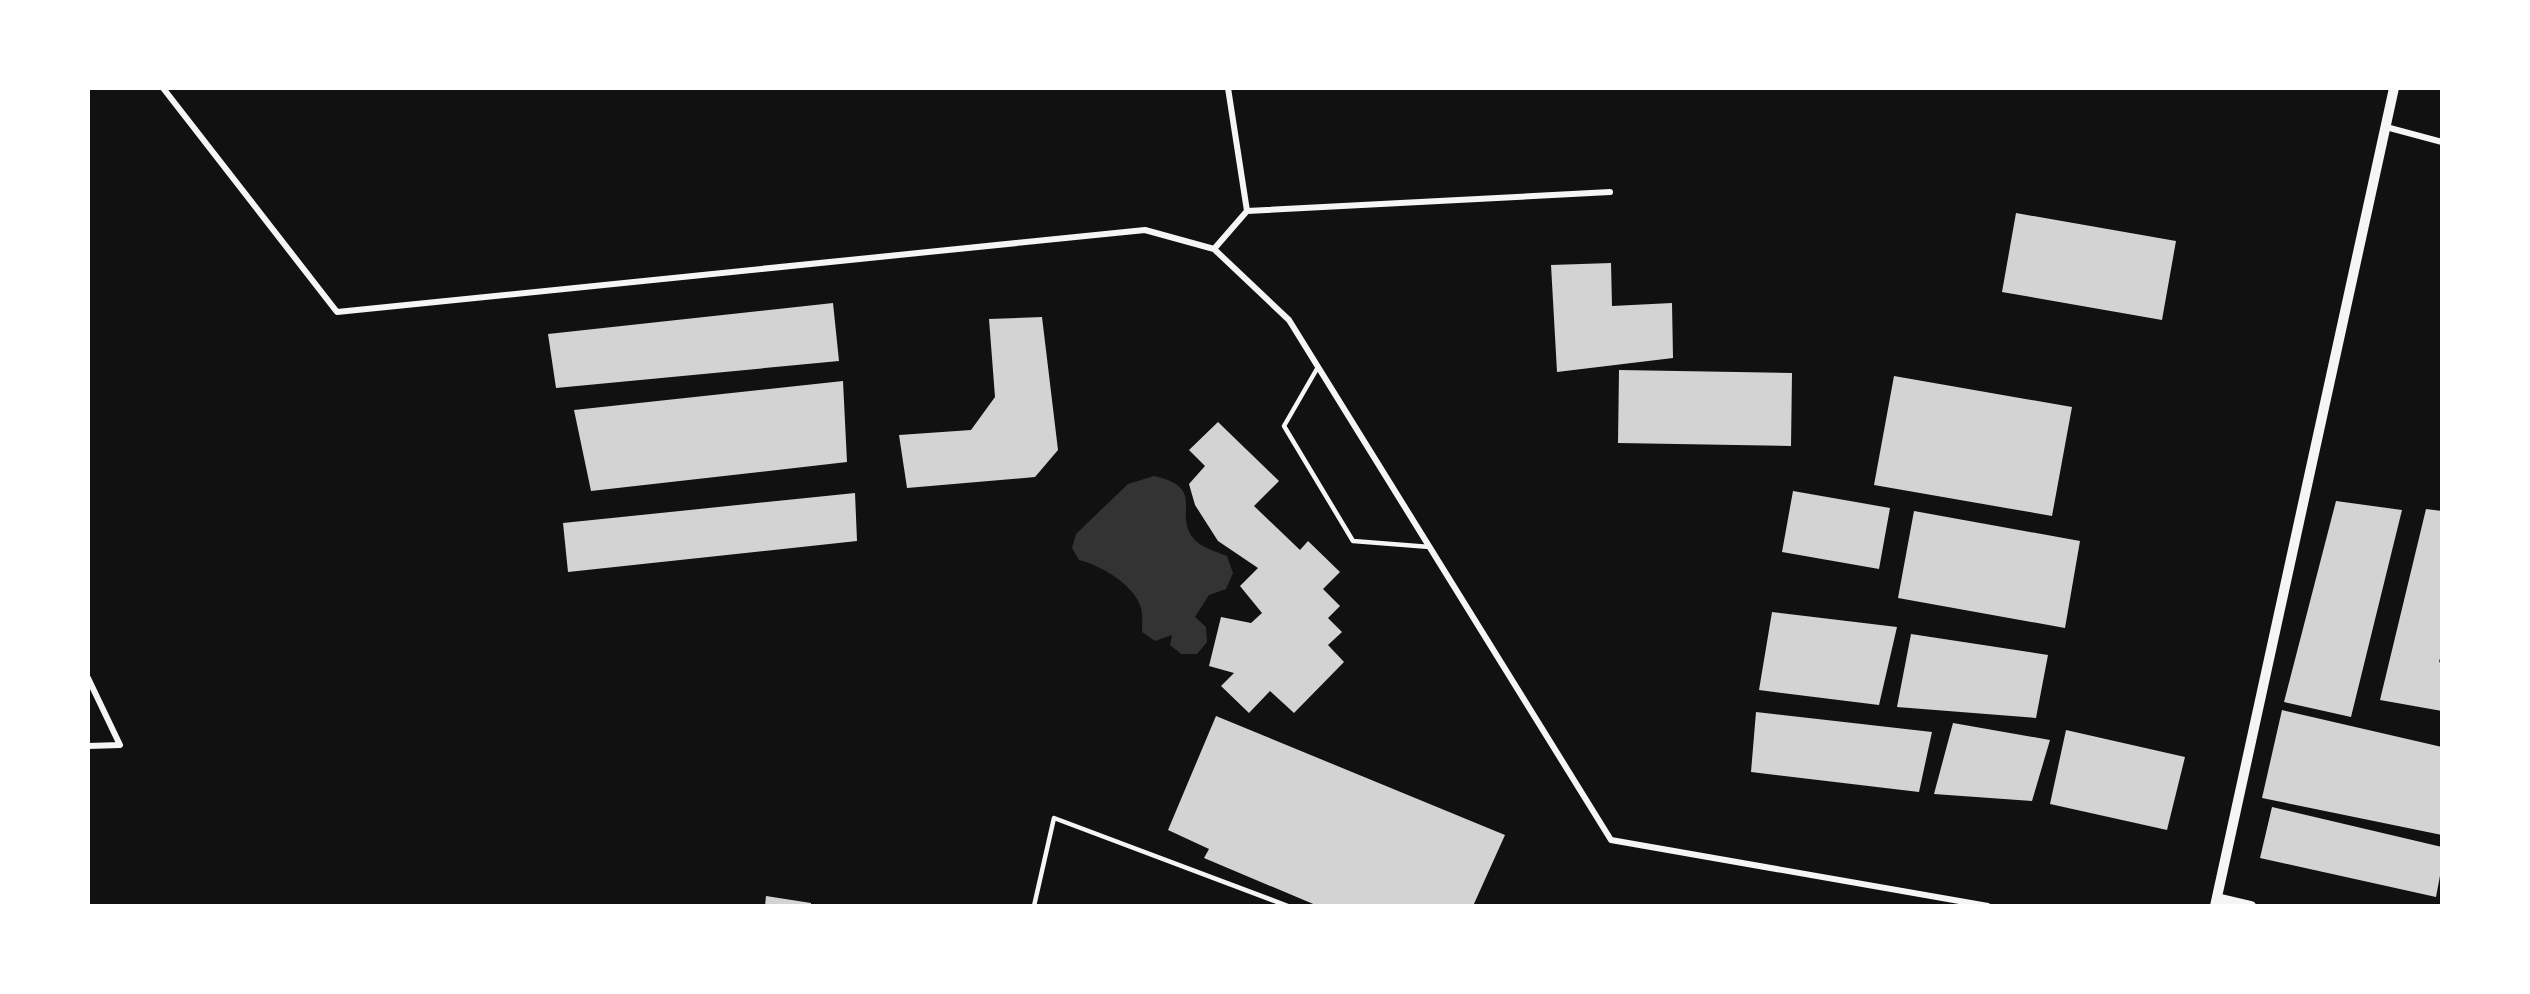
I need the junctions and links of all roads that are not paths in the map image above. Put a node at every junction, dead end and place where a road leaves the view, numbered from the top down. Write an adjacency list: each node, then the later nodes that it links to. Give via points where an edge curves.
1 (163, 88): 8 (street, via 337,312 1145,230)
2 (1228, 88): 7 (street)
3 (2394, 88): 4 (street)
4 (2386, 127): 5 (street); 13 (street)
5 (2442, 142)
6 (1610, 192): 7 (street)
7 (1246, 211): 8 (street)
8 (1214, 249): 9 (street, via 1289,320)
9 (1318, 367): 10 (street); 10 (lane, via 1284,426 1353,541)
10 (1430, 547): 16 (street, via 1611,840)
11 (88, 678): 12 (street, via 120,745)
12 (88, 746)
13 (2216, 902): 17 (street)
14 (1034, 906): 15 (lane, via 1054,818)
15 (1288, 906)
16 (1988, 906)
17 (2251, 906)

